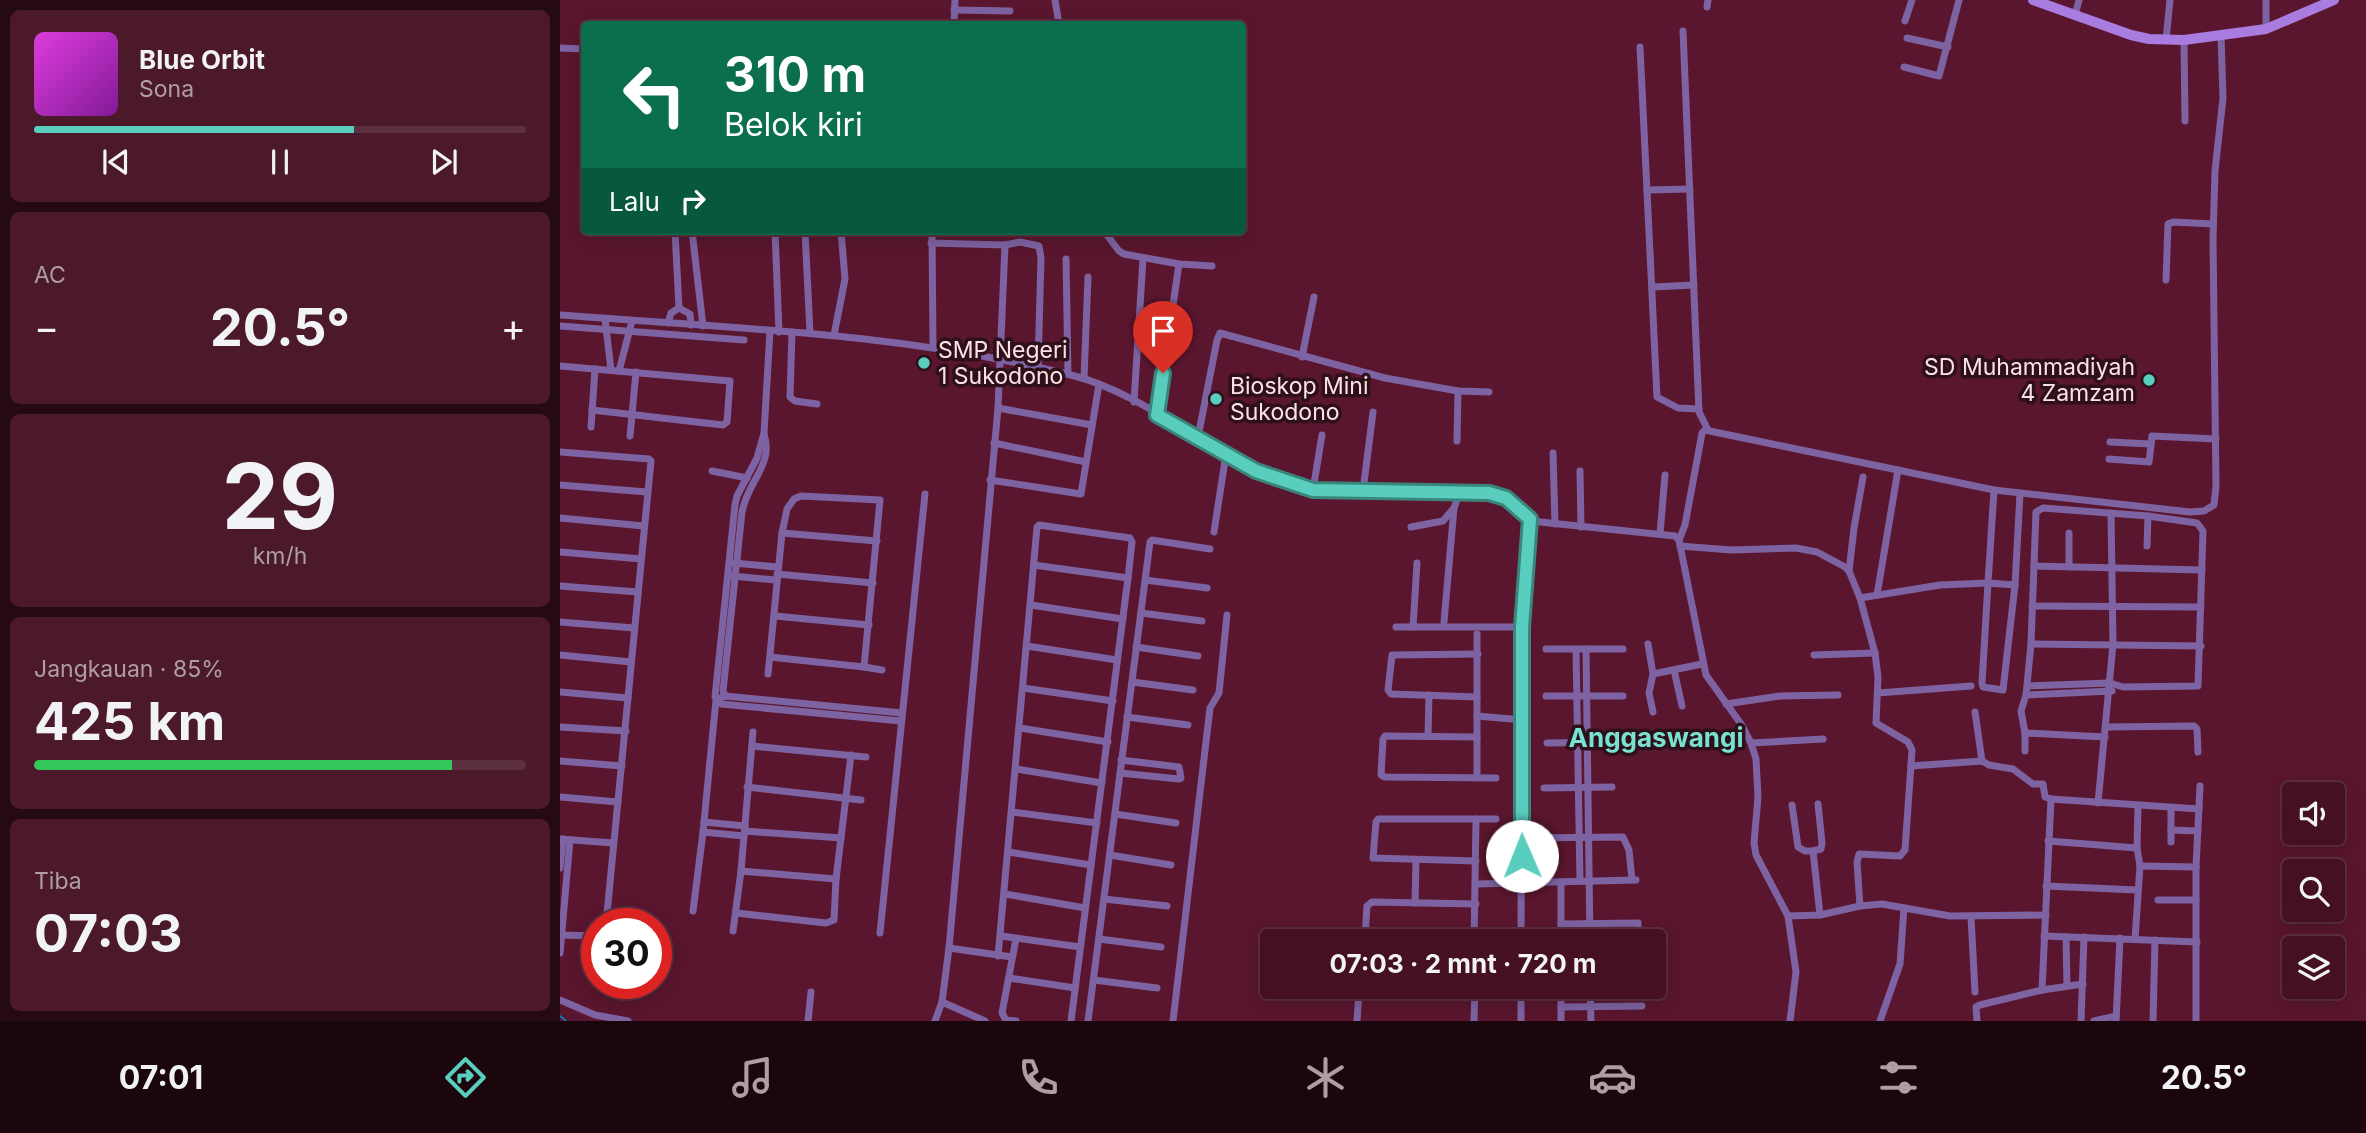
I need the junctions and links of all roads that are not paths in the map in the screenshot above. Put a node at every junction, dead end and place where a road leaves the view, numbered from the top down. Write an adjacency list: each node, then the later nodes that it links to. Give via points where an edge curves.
1 (955, 0): 10 (street)
2 (1055, 0): 14 (street)
3 (1912, 0): 15 (street)
4 (1959, 0): 23 (street)
5 (2033, 0): 12 (main road)
6 (2078, 0): 12 (street)
7 (2170, 0): 19 (street)
8 (2266, 0): 16 (street)
9 (2334, 0): 16 (main road)
10 (954, 10): 11 (street); 13 (street)
11 (1010, 12)
12 (2075, 15): 19 (main road, via 2131,35)
13 (954, 21)
14 (1058, 21)
15 (1905, 21)
16 (2266, 29): 21 (main road)
17 (1683, 31): 28 (street)
18 (1907, 38): 23 (street)
19 (2166, 40): 20 (main road)
20 (2184, 40): 21 (main road); 27 (street)
21 (2221, 42): 30 (street, via 2223,98)
22 (1640, 47): 29 (street)
23 (1948, 47): 26 (street, via 1940,76)
24 (560, 48): 25 (street)
25 (581, 49)
26 (1903, 67)
27 (2185, 121)
28 (1690, 189): 29 (street); 46 (street)
29 (1647, 190): 47 (street)
30 (2213, 224): 45 (street, via 2168,224); 93 (street)
31 (675, 235): 49 (street)
32 (692, 235): 56 (street)
33 (775, 235): 59 (street)
34 (805, 235): 62 (street)
35 (841, 235): 63 (street, via 845,279)
36 (932, 235): 38 (street)
37 (1107, 235): 40 (street, via 1119,251)
38 (931, 243): 39 (street); 65 (street)
39 (1005, 245): 67 (street); 69 (street, via 1028,243 1040,249)
40 (1143, 259): 42 (street); 78 (street)
41 (1066, 260): 73 (street)
42 (1179, 264): 43 (street); 85 (street)
43 (1212, 266)
44 (1088, 277): 74 (street)
45 (2166, 280)
46 (1694, 285): 47 (street); 81 (street)
47 (1652, 287): 81 (street, via 1657,397 1678,408)
48 (1314, 297): 66 (street)
49 (679, 308): 53 (street); 54 (street, via 690,314)
50 (560, 315): 51 (street)
51 (605, 319): 52 (street); 57 (street)
52 (632, 321): 53 (street); 60 (street)
53 (668, 323): 54 (street)
54 (691, 325): 56 (street)
55 (560, 326): 57 (street)
56 (703, 326): 58 (street)
57 (606, 330): 60 (street); 71 (street)
58 (769, 331): 59 (street); 89 (street)
59 (779, 331): 61 (street)
60 (629, 332): 64 (street); 71 (street)
61 (792, 332): 62 (street); 79 (street, via 790,397)
62 (810, 332): 63 (street)
63 (834, 335): 65 (street)
64 (744, 340)
65 (933, 346): 67 (street)
66 (1302, 357): 76 (street); 92 (street, via 1218,335)
67 (1001, 359): 69 (street); 80 (street)
68 (560, 366): 70 (street)
69 (1038, 367): 73 (street)
70 (595, 369): 71 (street); 82 (street)
71 (615, 370): 72 (street)
72 (636, 372): 84 (street); 84 (street, via 729,380 727,422)
73 (1068, 374): 74 (street)
74 (1084, 378): 75 (street)
75 (1099, 384): 78 (street); 86 (street)
76 (1458, 391): 77 (street); 94 (street)
77 (1489, 392)
78 (1134, 401): 85 (street)
79 (817, 404)
80 (998, 408): 86 (street); 95 (street)
81 (1699, 409): 88 (street)
82 (592, 410): 84 (street); 87 (street)
83 (1373, 412): 111 (street)
84 (633, 415): 91 (street)
85 (1157, 415): 92 (street)
86 (1092, 425): 100 (street)
87 (591, 427)
88 (1708, 430): 101 (street); 131 (street, via 1702,433)
89 (764, 433): 106 (street); 110 (street, via 766,459)
90 (1322, 435): 109 (street)
91 (630, 436)
92 (1198, 437): 99 (street)
93 (2216, 439): 96 (street, via 2152,436); 115 (street, via 2216,499 2204,511)
94 (1457, 441)
95 (994, 443): 100 (street); 107 (street)
96 (2151, 444): 96 (street, via 2114,442 2113,460 2149,462)
97 (560, 452): 112 (street, via 649,459)
98 (1553, 453): 122 (street)
99 (1226, 454): 109 (street, via 1256,471); 126 (street)
100 (1086, 462): 107 (street, via 1079,495)
101 (1898, 470): 116 (street); 154 (street)
102 (712, 471): 106 (street)
103 (1580, 471): 125 (street)
104 (1665, 475): 129 (street)
105 (1863, 477): 143 (street)
106 (747, 478): 110 (street)
107 (990, 480): 354 (street)
108 (560, 485): 112 (street)
109 (1313, 490): 111 (street)
110 (743, 491): 136 (street, via 735,505)
111 (1363, 491): 113 (street)
112 (647, 492): 123 (street)
113 (1460, 492): 117 (street); 121 (street, via 1506,498)
114 (925, 494): 222 (street)
115 (2020, 494): 116 (street); 151 (street)
116 (1993, 495): 149 (street)
117 (1454, 508): 124 (street, via 1443,521); 166 (street)
118 (2111, 513): 119 (street); 139 (street, via 2039,509); 141 (street)
119 (2148, 516): 132 (street); 142 (street, via 2201,526)
120 (560, 518): 123 (street)
121 (1534, 521): 122 (street); 170 (street)
122 (1555, 524): 125 (street)
123 (644, 526): 135 (street)
124 (1411, 527)
125 (1581, 527): 129 (street)
126 (1214, 532)
127 (782, 533): 130 (street); 130 (street, via 787,509 797,497 878,498); 144 (street)
128 (2069, 533): 140 (street)
129 (1660, 534): 131 (street, via 1672,535)
130 (877, 541): 148 (street)
131 (1680, 543): 143 (street, via 1731,550 1809,550); 191 (street)
132 (2147, 546)
133 (1209, 549): 147 (street, via 1152,540)
134 (560, 552): 135 (street)
135 (641, 559): 153 (street)
136 (732, 563): 144 (street); 145 (street)
137 (1417, 563): 169 (street)
138 (1034, 565): 146 (street); 146 (street, via 1039,524 1130,538); 156 (street)
139 (2034, 566): 140 (street); 157 (street)
140 (2069, 567): 141 (street)
141 (2113, 569): 142 (street); 158 (street)
142 (2202, 570): 159 (street)
143 (1849, 571): 155 (street)
144 (777, 574): 145 (street); 148 (street); 162 (street)
145 (731, 576): 207 (street); 214 (street)
146 (1128, 578): 163 (street)
147 (1144, 580): 152 (street); 160 (street)
148 (873, 583): 167 (street)
149 (1983, 584): 151 (street); 151 (street, via 1982,682 1983,687 2003,690); 154 (street)
150 (560, 586): 153 (street)
151 (2015, 586)
152 (1207, 588)
153 (638, 593): 171 (street)
154 (1877, 595): 155 (street)
155 (1860, 598): 183 (street)
156 (1031, 605): 163 (street); 176 (street)
157 (2032, 606): 158 (street); 174 (street)
158 (2113, 607): 159 (street); 175 (street)
159 (2201, 607): 177 (street)
160 (1141, 613): 164 (street); 178 (street)
161 (1227, 615): 386 (street, via 1219,693 1210,708)
162 (775, 616): 167 (street); 188 (street)
163 (1123, 619): 189 (street)
164 (1202, 621)
165 (560, 622): 171 (street)
166 (1444, 622)
167 (869, 625): 192 (street)
168 (1396, 627): 169 (street)
169 (1413, 627): 170 (street)
170 (1522, 627): 224 (street)
171 (634, 628): 190 (street)
172 (1477, 634): 184 (street)
173 (1648, 644): 196 (street)
174 (2031, 644): 175 (street); 202 (street)
175 (2113, 644): 177 (street); 199 (street)
176 (1027, 646): 189 (street); 200 (street)
177 (2201, 646): 199 (street, via 2198,687)
178 (1136, 647): 187 (street); 197 (street)
179 (1546, 649): 180 (street)
180 (1576, 649): 181 (street); 210 (street)
181 (1586, 649): 182 (street); 211 (street)
182 (1623, 649)
183 (1875, 653): 186 (street); 204 (street)
184 (1478, 654): 205 (street, via 1392,654 1389,693); 208 (street)
185 (560, 655): 190 (street)
186 (1814, 655)
187 (1198, 656)
188 (770, 657): 192 (street); 195 (street)
189 (1117, 660): 215 (street)
190 (631, 662): 213 (street)
191 (1702, 664): 194 (street); 217 (street)
192 (864, 667): 193 (street)
193 (882, 670)
194 (1674, 670): 196 (street); 218 (street)
195 (768, 674)
196 (1653, 674): 219 (street, via 1649,693)
197 (1132, 681): 201 (street); 223 (street)
198 (1971, 686): 204 (street)
199 (2110, 687): 202 (street); 227 (street)
200 (1023, 688): 215 (street); 228 (street)
201 (1193, 690)
202 (2027, 691): 231 (street, via 2021,711)
203 (560, 692): 213 (street)
204 (1878, 693): 251 (street, via 1877,723 1911,746)
205 (1429, 695): 208 (street); 232 (street)
206 (1838, 695): 217 (street, via 1780,696)
207 (725, 696): 214 (street); 216 (street)
208 (1478, 696): 221 (street)
209 (1546, 696): 210 (street)
210 (1576, 696): 211 (street); 237 (street)
211 (1586, 696): 212 (street); 238 (street)
212 (1623, 696)
213 (628, 698): 229 (street)
214 (716, 701): 216 (street); 278 (street)
215 (1113, 701): 236 (street)
216 (773, 704): 222 (street)
217 (1726, 705): 241 (street)
218 (1682, 706)
219 (1653, 712)
220 (1975, 712): 249 (street)
221 (1477, 716): 224 (street); 233 (street)
222 (901, 717): 339 (street)
223 (1127, 717): 225 (street); 247 (street)
224 (1523, 719): 288 (street)
225 (1188, 725)
226 (560, 727): 229 (street)
227 (2106, 727): 234 (street); 244 (street, via 2194,726)
228 (1020, 728): 236 (street); 252 (street)
229 (626, 731): 250 (street)
230 (753, 732): 242 (street)
231 (2025, 733): 234 (street); 243 (street)
232 (1428, 736): 233 (street); 254 (street, via 1385,736 1381,775)
233 (1477, 737): 254 (street)
234 (2105, 737): 268 (street)
235 (1823, 739): 241 (street)
236 (1108, 742): 256 (street)
237 (1577, 742): 238 (street); 240 (street); 261 (street)
238 (1587, 742): 239 (street); 262 (street)
239 (1621, 742)
240 (1547, 743)
241 (1751, 743): 328 (street, via 1758,781 1755,849)
242 (752, 746): 245 (street); 259 (street)
243 (2025, 751)
244 (2198, 752)
245 (850, 755): 246 (street); 264 (street)
246 (866, 757)
247 (1121, 760): 253 (street); 253 (street, via 1179,767 1181,778)
248 (560, 761): 250 (street)
249 (1982, 761): 251 (street); 265 (street, via 2013,769 2044,788)
250 (622, 766): 267 (street)
251 (1911, 766): 320 (street, via 1905,850 1900,856 1859,854)
252 (1016, 769): 256 (street); 274 (street)
253 (1120, 773): 275 (street)
254 (1477, 778): 255 (street)
255 (1496, 778)
256 (1102, 783): 279 (street)
257 (2200, 786): 273 (street)
258 (1612, 787): 262 (street)
259 (747, 788): 264 (street); 282 (street)
260 (1544, 788): 261 (street)
261 (1578, 788): 262 (street); 285 (street)
262 (1588, 788): 286 (street)
263 (560, 797): 267 (street)
264 (846, 798): 266 (street); 287 (street)
265 (2048, 799): 268 (street); 290 (street)
266 (861, 800)
267 (618, 802): 292 (street)
268 (2098, 803): 271 (street)
269 (1818, 804): 294 (street, via 1822,844)
270 (1793, 805): 294 (street, via 1798,847)
271 (2138, 806): 272 (street); 293 (street)
272 (2171, 808): 273 (street); 281 (street)
273 (2199, 809): 283 (street)
274 (1012, 812): 279 (street); 295 (street)
275 (1115, 814): 280 (street); 296 (street)
276 (1476, 819): 277 (street); 297 (street, via 1377,820 1373,859); 298 (street)
277 (1496, 819)
278 (704, 822): 282 (street); 284 (street)
279 (1097, 823): 299 (street)
280 (1176, 823)
281 (2171, 830): 283 (street); 291 (street)
282 (745, 831): 284 (street); 287 (street); 304 (street)
283 (2198, 831): 302 (street)
284 (703, 832): 324 (street)
285 (1579, 837): 286 (street); 288 (street); 306 (street)
286 (1588, 837): 307 (street); 307 (street, via 1623,837 1634,880)
287 (841, 838): 305 (street)
288 (1522, 838): 310 (street)
289 (564, 839): 292 (street); 303 (street); 346 (street)
290 (2048, 841): 293 (street); 311 (street)
291 (2171, 842)
292 (613, 843): 321 (street)
293 (2137, 848): 301 (street)
294 (1813, 851): 326 (street)
295 (1008, 852): 299 (street); 313 (street)
296 (1110, 855): 300 (street); 314 (street)
297 (1416, 860): 298 (street); 317 (street)
298 (1476, 861): 309 (street)
299 (1091, 865): 322 (street)
300 (1171, 865)
301 (2140, 866): 302 (street); 312 (street)
302 (2196, 866): 316 (street)
303 (560, 868)
304 (741, 870): 305 (street); 325 (street)
305 (836, 879): 325 (street, via 834,918 829,923)
306 (1580, 881): 307 (street); 308 (street)
307 (1589, 881): 331 (street)
308 (1561, 882): 310 (street); 330 (street)
309 (1476, 884): 310 (street); 318 (street)
310 (1522, 884): 334 (street)
311 (2046, 886): 312 (street); 327 (street)
312 (2137, 890): 349 (street)
313 (1005, 894): 322 (street); 340 (street)
314 (1104, 899): 319 (street); 348 (street)
315 (2158, 900): 316 (street)
316 (2196, 901): 351 (street)
317 (1415, 902): 318 (street); 332 (street, via 1369,904)
318 (1476, 904): 333 (street)
319 (1167, 906)
320 (1860, 906): 323 (street); 326 (street)
321 (607, 908)
322 (1085, 908): 352 (street)
323 (1904, 908): 329 (street); 393 (street, via 1900,964)
324 (693, 911)
325 (736, 914): 338 (street)
326 (1821, 915): 328 (street)
327 (2046, 915): 329 (street); 341 (street)
328 (1788, 916): 392 (street, via 1796,972)
329 (1971, 916): 366 (street)
330 (1561, 924): 331 (street); 335 (street)
331 (1589, 924): 336 (street); 337 (street, via 1638,923)
332 (1366, 929)
333 (1475, 929)
334 (1521, 929)
335 (1561, 929)
336 (1589, 929)
337 (1638, 929)
338 (733, 931)
339 (880, 933)
340 (1001, 936): 347 (street); 356 (street)
341 (2044, 936): 343 (street); 364 (street)
342 (581, 937): 346 (street)
343 (2066, 937): 344 (street); 361 (street)
344 (2084, 937): 345 (street); 360 (street)
345 (2120, 938): 349 (street); 377 (street)
346 (561, 939): 355 (street)
347 (1016, 939): 352 (street); 357 (street)
348 (1099, 939): 353 (street); 359 (street)
349 (2135, 939): 350 (street)
350 (2155, 940): 351 (street); 397 (street)
351 (2197, 942): 398 (street)
352 (1080, 947): 362 (street)
353 (1161, 947)
354 (949, 948): 356 (street); 373 (street)
355 (560, 953)
356 (998, 956): 357 (street)
357 (1012, 957): 358 (street)
358 (1009, 978): 362 (street); 382 (street, via 1002,1015)
359 (1094, 980): 363 (street); 384 (street)
360 (2083, 985): 361 (street); 395 (street)
361 (2067, 986): 364 (street)
362 (1075, 988): 383 (street)
363 (1157, 989)
364 (2042, 990): 394 (street, via 1976,1007)
365 (811, 992): 379 (street)
366 (1975, 992)
367 (1358, 999): 387 (street)
368 (1475, 999): 388 (street)
369 (1521, 999): 389 (street)
370 (1561, 999): 375 (street)
371 (1590, 999): 376 (street)
372 (560, 1000): 378 (street, via 595,1015)
373 (942, 1002): 380 (street); 381 (street)
374 (1642, 1006): 376 (street)
375 (1561, 1007): 376 (street); 390 (street)
376 (1590, 1007): 391 (street)
377 (2116, 1019): 396 (street)
378 (622, 1020)
379 (808, 1021)
380 (935, 1021)
381 (985, 1021)
382 (1016, 1021)
383 (1071, 1021)
384 (1088, 1021): 385 (street)
385 (1094, 1021)
386 (1173, 1021)
387 (1357, 1021)
388 (1474, 1021)
389 (1521, 1021)
390 (1561, 1021)
391 (1591, 1021)
392 (1790, 1021)
393 (1880, 1021)
394 (1977, 1021)
395 (2081, 1021)
396 (2094, 1021)
397 (2153, 1021)
398 (2196, 1021)

